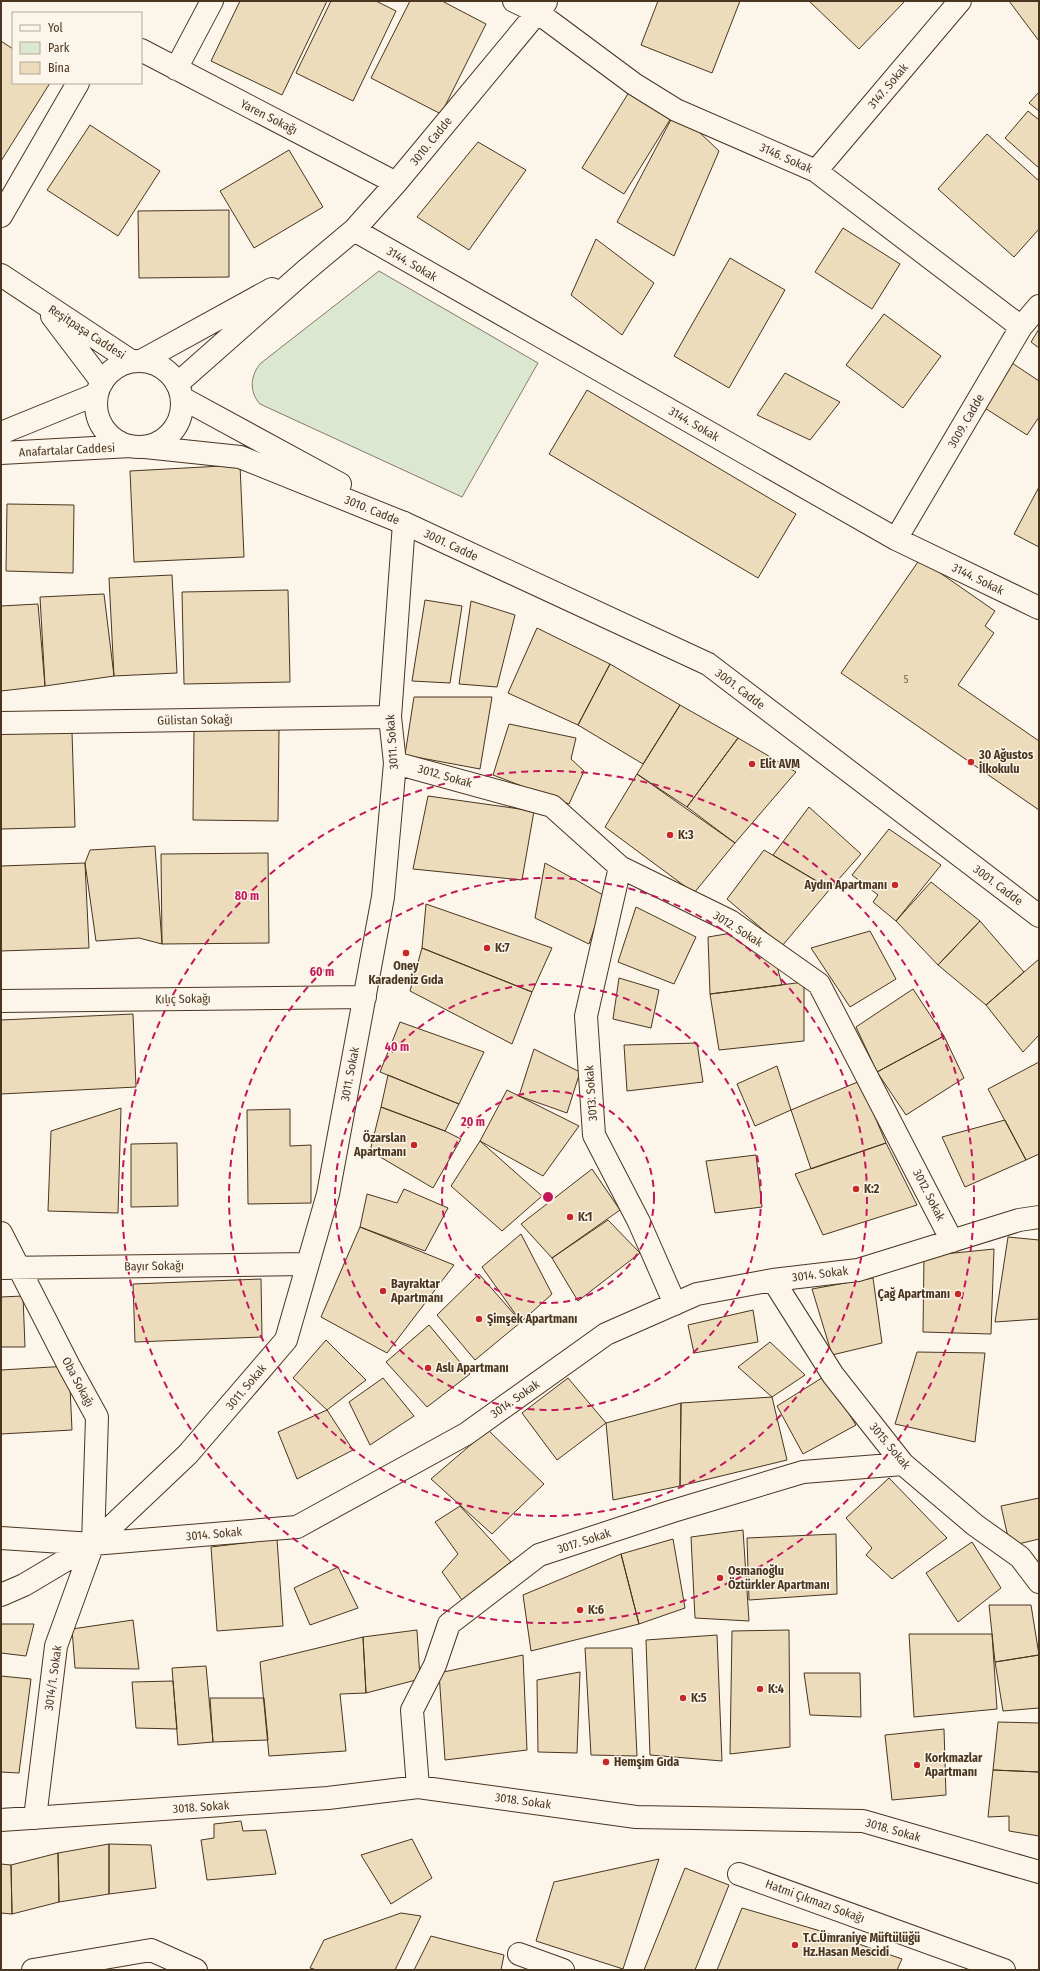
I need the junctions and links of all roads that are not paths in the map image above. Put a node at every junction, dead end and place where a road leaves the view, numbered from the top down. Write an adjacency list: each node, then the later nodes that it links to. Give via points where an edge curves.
1 (212, 1): 6 (street)
2 (514, 1): 4 (street, 3146. Sokak)
3 (960, 1): 8 (street, 3147. Sokak)
4 (542, 6): 8 (street, 3146. Sokak, via 634,84 676,110); 9 (street, 3010. Cadde)
5 (142, 51): 6 (street, Yaren Sokağı)
6 (176, 69): 9 (street, Yaren Sokağı)
7 (77, 84): 10 (street)
8 (816, 171): 16 (street, 3146. Sokak)
9 (396, 183): 11 (street, 3010. Cadde)
10 (1, 216)
11 (354, 230): 12 (street, 3010. Cadde); 24 (street, 3144. Sokak)
12 (305, 271): 17 (street, 3010. Cadde); 19 (street, 3010. Cadde)
13 (1, 275): 14 (street, Reşitpaşa Caddesi)
14 (43, 303): 17 (street, Reşitpaşa Caddesi); 18 (street, Reşitpaşa Caddesi)
15 (1039, 306): 16 (street, 3009. Cadde)
16 (1021, 327): 24 (street, 3009. Cadde)
17 (137, 360): 18 (street, 3010. Cadde, via 119,365 109,372); 19 (street, 3010. Cadde, via 157,364 169,372)
18 (99, 388): 20 (street); 21 (street, 3010. Cadde, via 96,408 100,421 108,433 118,442)
19 (180, 391): 21 (street, via 182,411 178,424 158,442); 23 (street, 3010. Cadde, via 337,483 368,498)
20 (1, 434)
21 (139, 446): 22 (street, Anafartalar Caddesi); 23 (street, 3010. Cadde, via 240,456)
22 (1, 453)
23 (404, 523): 26 (street, 3011. Sokak); 30 (street, 3001. Cadde, via 708,664)
24 (896, 539): 25 (street, 3144. Sokak)
25 (1039, 608)
26 (390, 716): 27 (street, Gülistan Sokağı); 28 (street, 3011. Sokak)
27 (1, 723)
28 (395, 763): 29 (street, 3012. Sokak, via 552,806); 31 (street, 3011. Sokak, via 383,897)
29 (620, 867): 35 (street, 3012. Sokak, via 730,921 819,984); 39 (street, 3013. Sokak, via 586,1016 594,1135 639,1222)
30 (1039, 916)
31 (365, 997): 32 (street, Kılıç Sokağı); 36 (street, 3011. Sokak, via 328,1194)
32 (1, 1001)
33 (1039, 1217): 35 (street, 3014. Sokak, via 1019,1220)
34 (1, 1233): 37 (street, Oba Sokağı)
35 (952, 1241): 38 (street, 3014. Sokak, via 858,1270)
36 (306, 1264): 37 (street, Bayır Sokağı); 42 (street, 3011. Sokak, via 286,1340 188,1454)
37 (10, 1268): 42 (street, Oba Sokağı, via 97,1417)
38 (773, 1280): 39 (street, 3014. Sokak, via 697,1294); 40 (street, 3015. Sokak, via 833,1375)
39 (674, 1304): 42 (street, 3014. Sokak, via 606,1334 466,1434 297,1527)
40 (903, 1464): 43 (street, 3015. Sokak, via 975,1525 1020,1557); 45 (street, 3017. Sokak, via 803,1472 673,1511 539,1556 449,1624 435,1665 412,1710)
41 (1, 1538): 42 (street)
42 (94, 1544): 44 (street, 3014. Sokak, via 24,1585); 46 (street, 3014/1. Sokak, via 56,1646)
43 (1039, 1582)
44 (1, 1595)
45 (418, 1786): 46 (street, 3018. Sokak, via 328,1798); 48 (street, 3018. Sokak, via 636,1817 863,1821)
46 (35, 1818): 47 (street, 3018. Sokak)
47 (1, 1820)
48 (1039, 1872)
49 (739, 1874): 54 (street, Hatmi Çıkmazı Sokağı)
50 (519, 1954): 53 (street)
51 (33, 1970): 52 (street, via 151,1950)
52 (196, 1970)
53 (563, 1970)
54 (1004, 1970)

